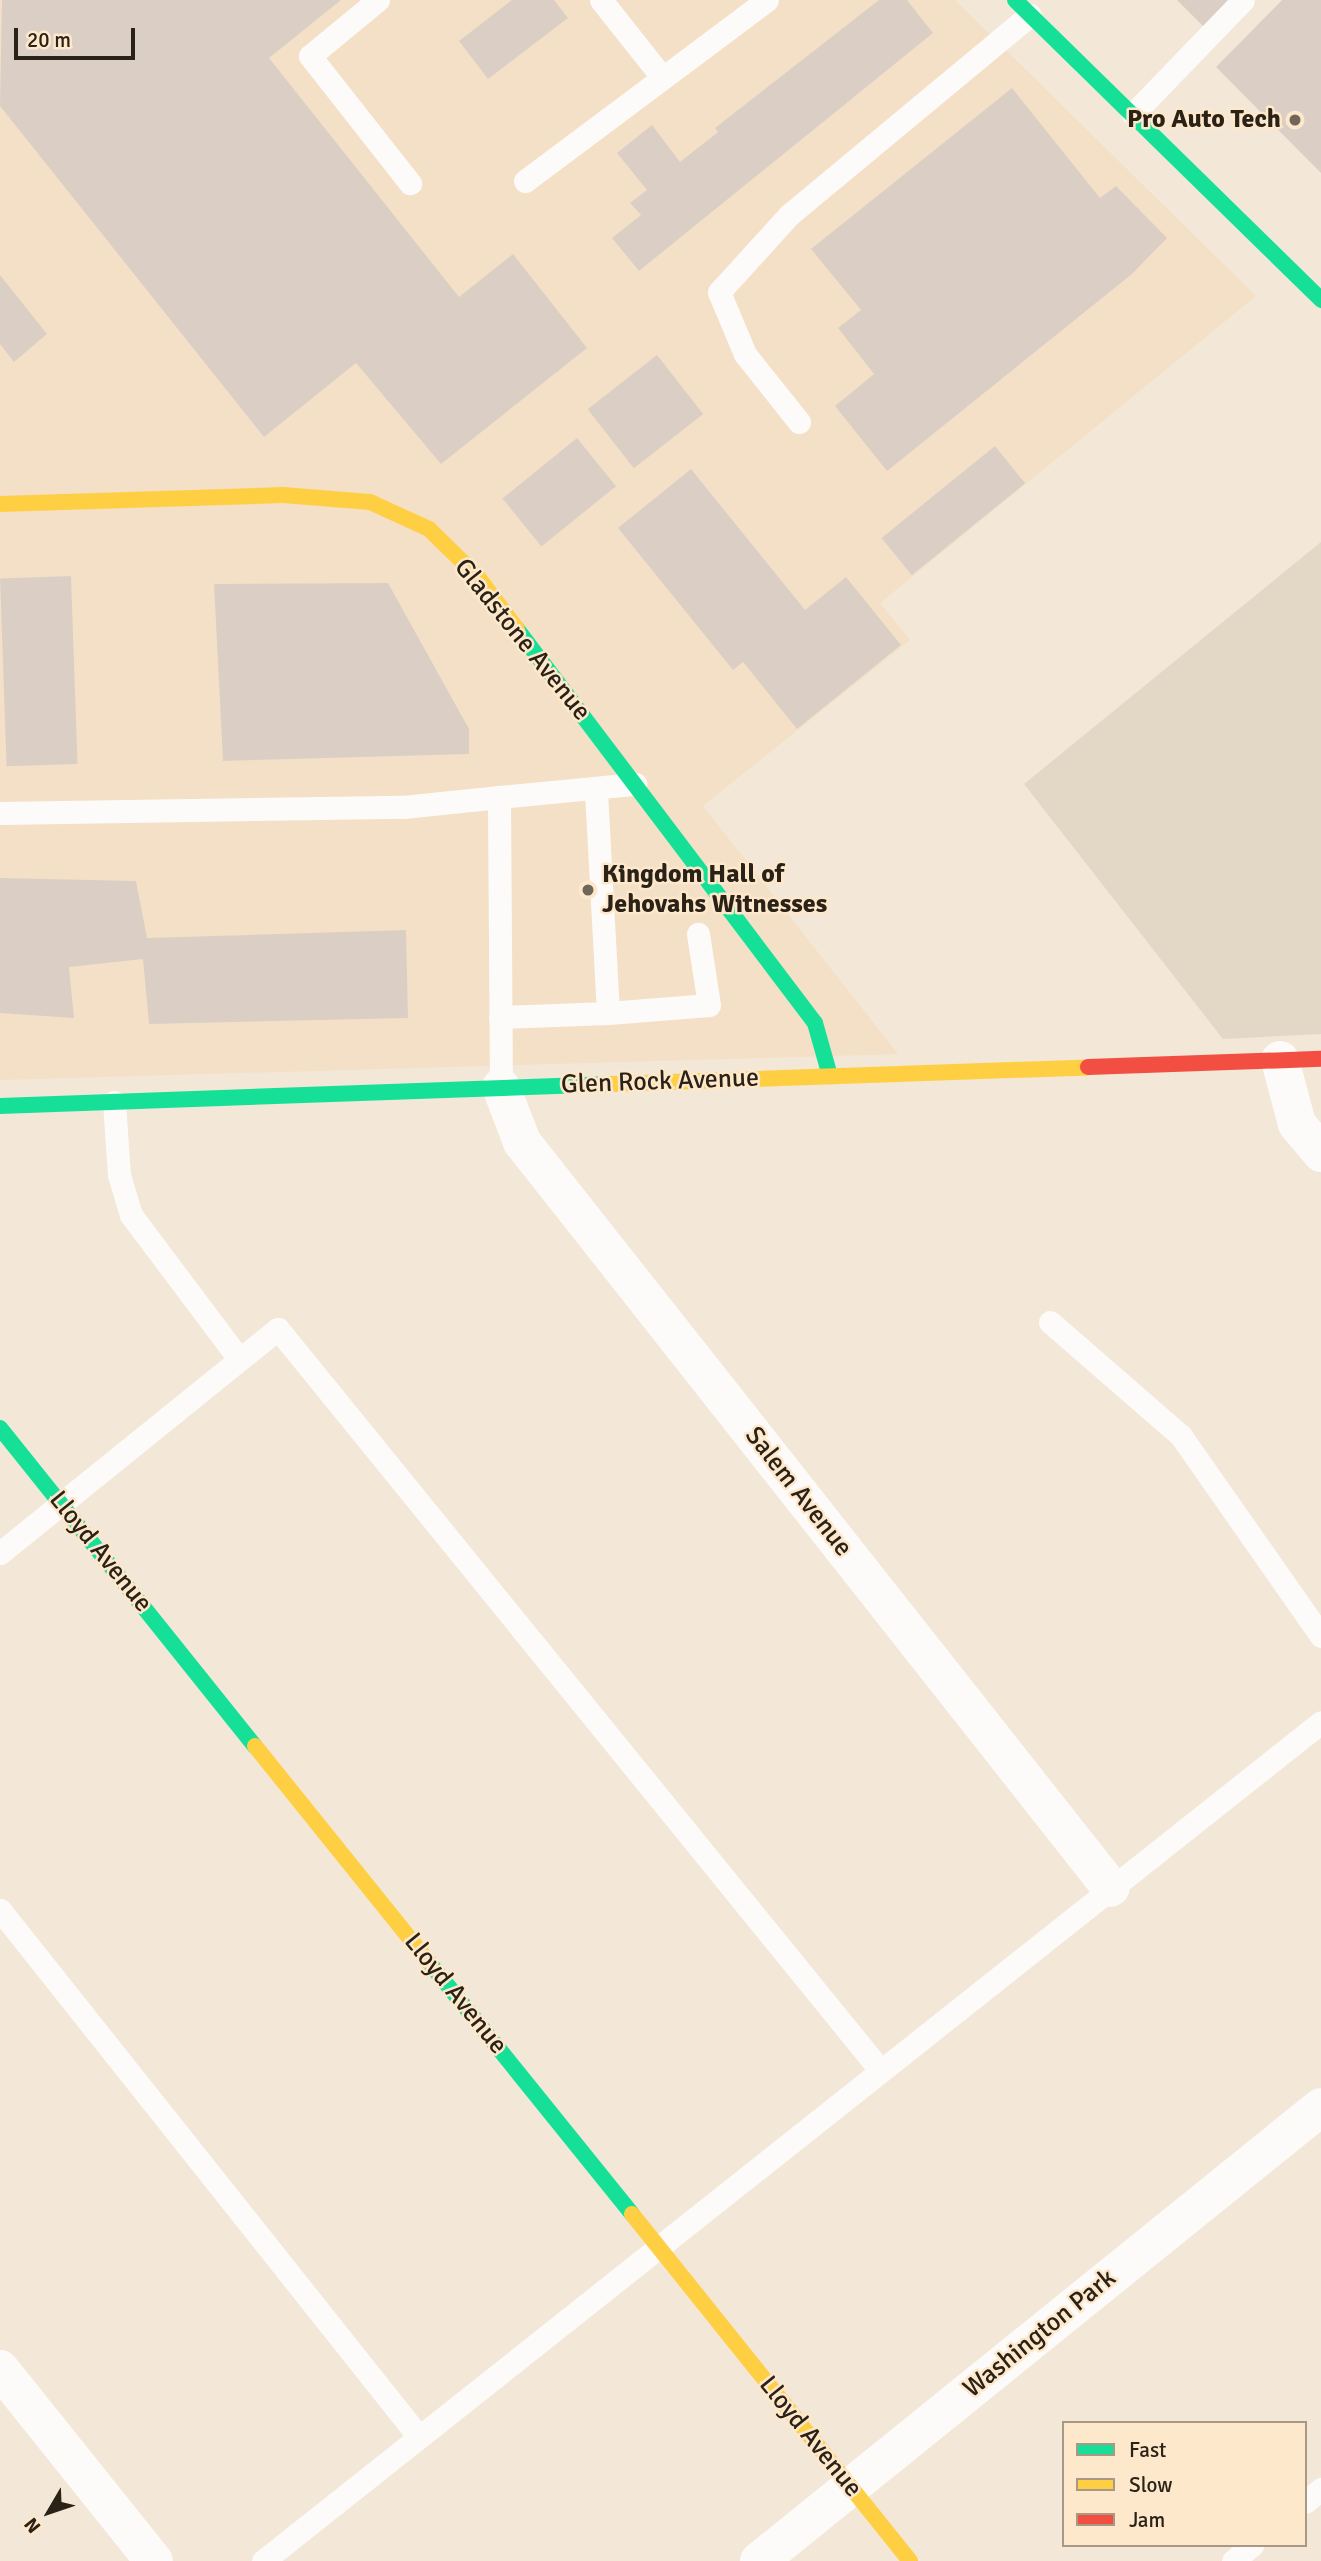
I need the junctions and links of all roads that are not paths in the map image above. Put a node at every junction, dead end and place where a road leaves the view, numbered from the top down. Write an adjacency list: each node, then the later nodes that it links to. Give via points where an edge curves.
1 (378, 0): 9 (lane, via 310,56)
2 (601, 0): 6 (lane)
3 (767, 0): 6 (lane)
4 (1243, 0): 7 (lane)
5 (1023, 7): 7 (street); 11 (lane, via 789,215 719,292 745,354)
6 (662, 77): 8 (lane)
7 (1133, 114): 10 (street)
8 (525, 181)
9 (410, 183)
10 (1321, 300)
11 (799, 422)
12 (0, 504): 13 (street, Gladstone Avenue, via 283,495 370,502 429,529 478,577)
13 (635, 784): 14 (lane); 22 (street, Gladstone Avenue, via 815,1023)
14 (596, 788): 15 (lane); 18 (lane)
15 (499, 797): 16 (lane, via 403,807); 19 (lane)
16 (0, 813)
17 (698, 934): 18 (lane, via 709,1005)
18 (608, 1013): 19 (lane)
19 (500, 1017): 23 (lane)
20 (1321, 1059): 21 (street, Glen Rock Avenue)
21 (1280, 1060): 22 (street, Glen Rock Avenue); 26 (street, via 1297,1124)
22 (830, 1076): 23 (street, Glen Rock Avenue)
23 (501, 1087): 24 (street, Glen Rock Avenue); 34 (street, Salem Avenue, via 522,1142)
24 (114, 1102): 25 (street, Glen Rock Avenue); 28 (lane, via 119,1175 131,1215)
25 (0, 1106)
26 (1321, 1153)
27 (1050, 1322): 32 (lane, via 1181,1436)
28 (239, 1359): 30 (lane); 36 (lane, via 278,1329)
29 (0, 1428): 30 (street, Lloyd Avenue)
30 (61, 1503): 31 (lane); 38 (street, Lloyd Avenue)
31 (0, 1553)
32 (1321, 1636)
33 (1321, 1722): 34 (lane)
34 (1111, 1888): 36 (lane)
35 (0, 1910): 40 (lane)
36 (881, 2070): 38 (lane)
37 (1321, 2107): 41 (street, Washington Park)
38 (658, 2248): 40 (lane); 41 (street, Lloyd Avenue)
39 (0, 2369): 45 (street)
40 (419, 2437): 46 (lane)
41 (851, 2487): 47 (street, Washington Park); 48 (street, Lloyd Avenue)
42 (1321, 2489): 43 (lane)
43 (1307, 2500)
44 (1250, 2547): 49 (lane)
45 (154, 2561)
46 (263, 2561)
47 (759, 2561)
48 (910, 2561)
49 (1233, 2561)

